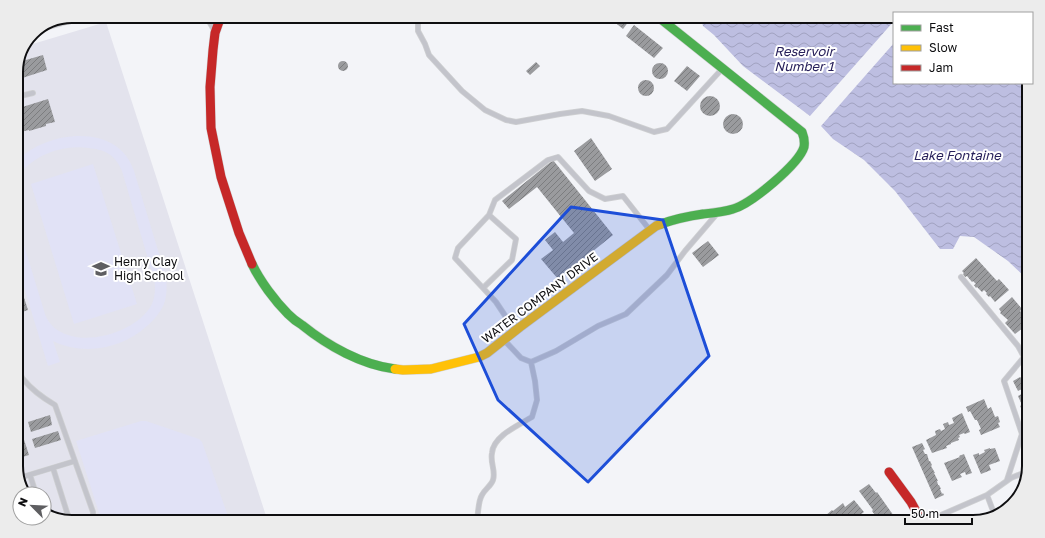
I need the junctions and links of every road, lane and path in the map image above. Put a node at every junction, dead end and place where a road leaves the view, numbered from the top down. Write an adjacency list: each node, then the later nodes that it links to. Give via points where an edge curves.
1 (210, 23): 5 (lane)
2 (218, 23): 5 (street, WATER COMPANY DRIVE)
3 (418, 23): 6 (lane, via 418,31 429,55 462,91 485,110 516,122 582,112 609,116 654,132 667,130)
4 (666, 23): 6 (street, WATER COMPANY DRIVE)
5 (215, 33): 15 (street, WATER COMPANY DRIVE, via 210,110 216,160 247,253 280,306 310,332 333,347 355,358 386,368 417,370 463,362 488,353)
6 (723, 68): 9 (street, WATER COMPANY DRIVE, via 802,132 805,140 800,155 782,175 742,206)
7 (33, 93): 8 (lane)
8 (23, 95)
9 (719, 212): 11 (street, WATER COMPANY DRIVE, via 676,219); 18 (lane, via 667,275 626,314)
10 (489, 215): 11 (lane, via 495,200 548,160 558,156 589,192 605,199 623,196); 13 (lane, via 458,248 455,258); 13 (lane, via 516,239 512,260)
11 (650, 230): 14 (street, WATER COMPANY DRIVE)
12 (961, 277): 16 (lane)
13 (483, 288): 14 (lane, via 496,302)
14 (515, 332): 15 (street, WATER COMPANY DRIVE)
15 (504, 340): 18 (lane, via 522,358)
16 (1022, 353)
17 (1022, 359): 21 (lane, via 1004,381)
18 (531, 362): 34 (lane, via 537,400 532,417 497,440 492,452 495,473 492,482 481,496)
19 (23, 379): 22 (lane, via 34,391 55,405)
20 (1022, 434): 28 (lane)
21 (1022, 434)
22 (75, 461): 23 (lane); 33 (lane)
23 (54, 468): 25 (lane); 32 (lane)
24 (889, 472): 35 (street)
25 (30, 474): 27 (lane); 29 (lane)
26 (1022, 474): 28 (lane)
27 (24, 476)
28 (1007, 480): 30 (lane)
29 (34, 486)
30 (987, 495): 31 (lane); 36 (lane)
31 (993, 510)
32 (68, 515)
33 (93, 515)
34 (478, 515)
35 (919, 515)
36 (940, 515)

